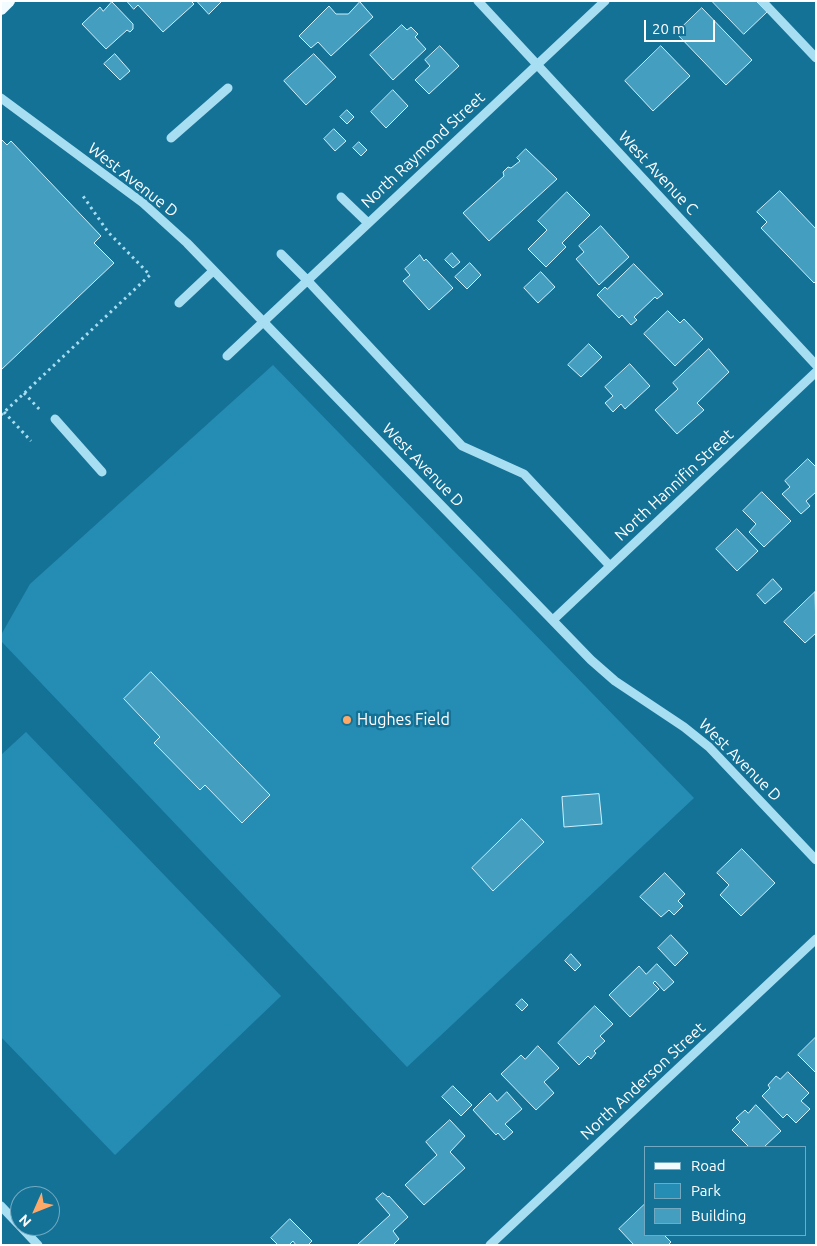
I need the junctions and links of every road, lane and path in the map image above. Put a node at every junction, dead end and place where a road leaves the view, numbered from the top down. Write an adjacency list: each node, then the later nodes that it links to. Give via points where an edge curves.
1 (9, 1): 5 (main road)
2 (478, 1): 7 (street, West Avenue C)
3 (605, 1): 7 (street, North Raymond Street)
4 (762, 1): 6 (street)
5 (1, 9)
6 (816, 58)
7 (537, 64): 13 (street, North Raymond Street); 20 (street, West Avenue C)
8 (228, 88): 10 (street)
9 (1, 98): 15 (street, West Avenue D, via 158,215)
10 (171, 138)
11 (83, 196): 22 (path, via 108,232 150,275)
12 (341, 197): 13 (street)
13 (368, 223): 16 (street, North Raymond Street)
14 (281, 254): 16 (street)
15 (213, 270): 17 (street); 18 (street, West Avenue D)
16 (307, 280): 18 (street, North Raymond Street); 28 (street, via 462,446 524,474)
17 (179, 303)
18 (262, 322): 19 (street, North Raymond Street); 29 (street, West Avenue D)
19 (227, 356)
20 (816, 365)
21 (816, 372): 28 (street, North Hannifin Street)
22 (24, 393): 23 (path); 24 (path)
23 (3, 414): 26 (path)
24 (45, 415)
25 (54, 419): 27 (street)
26 (31, 441)
27 (102, 472)
28 (610, 566): 29 (street, North Hannifin Street)
29 (553, 620): 30 (street, West Avenue D, via 615,681 709,747)
30 (816, 860)
31 (816, 939): 34 (street, North Anderson Street)
32 (1, 1206): 33 (street)
33 (10, 1215)
34 (490, 1245)

